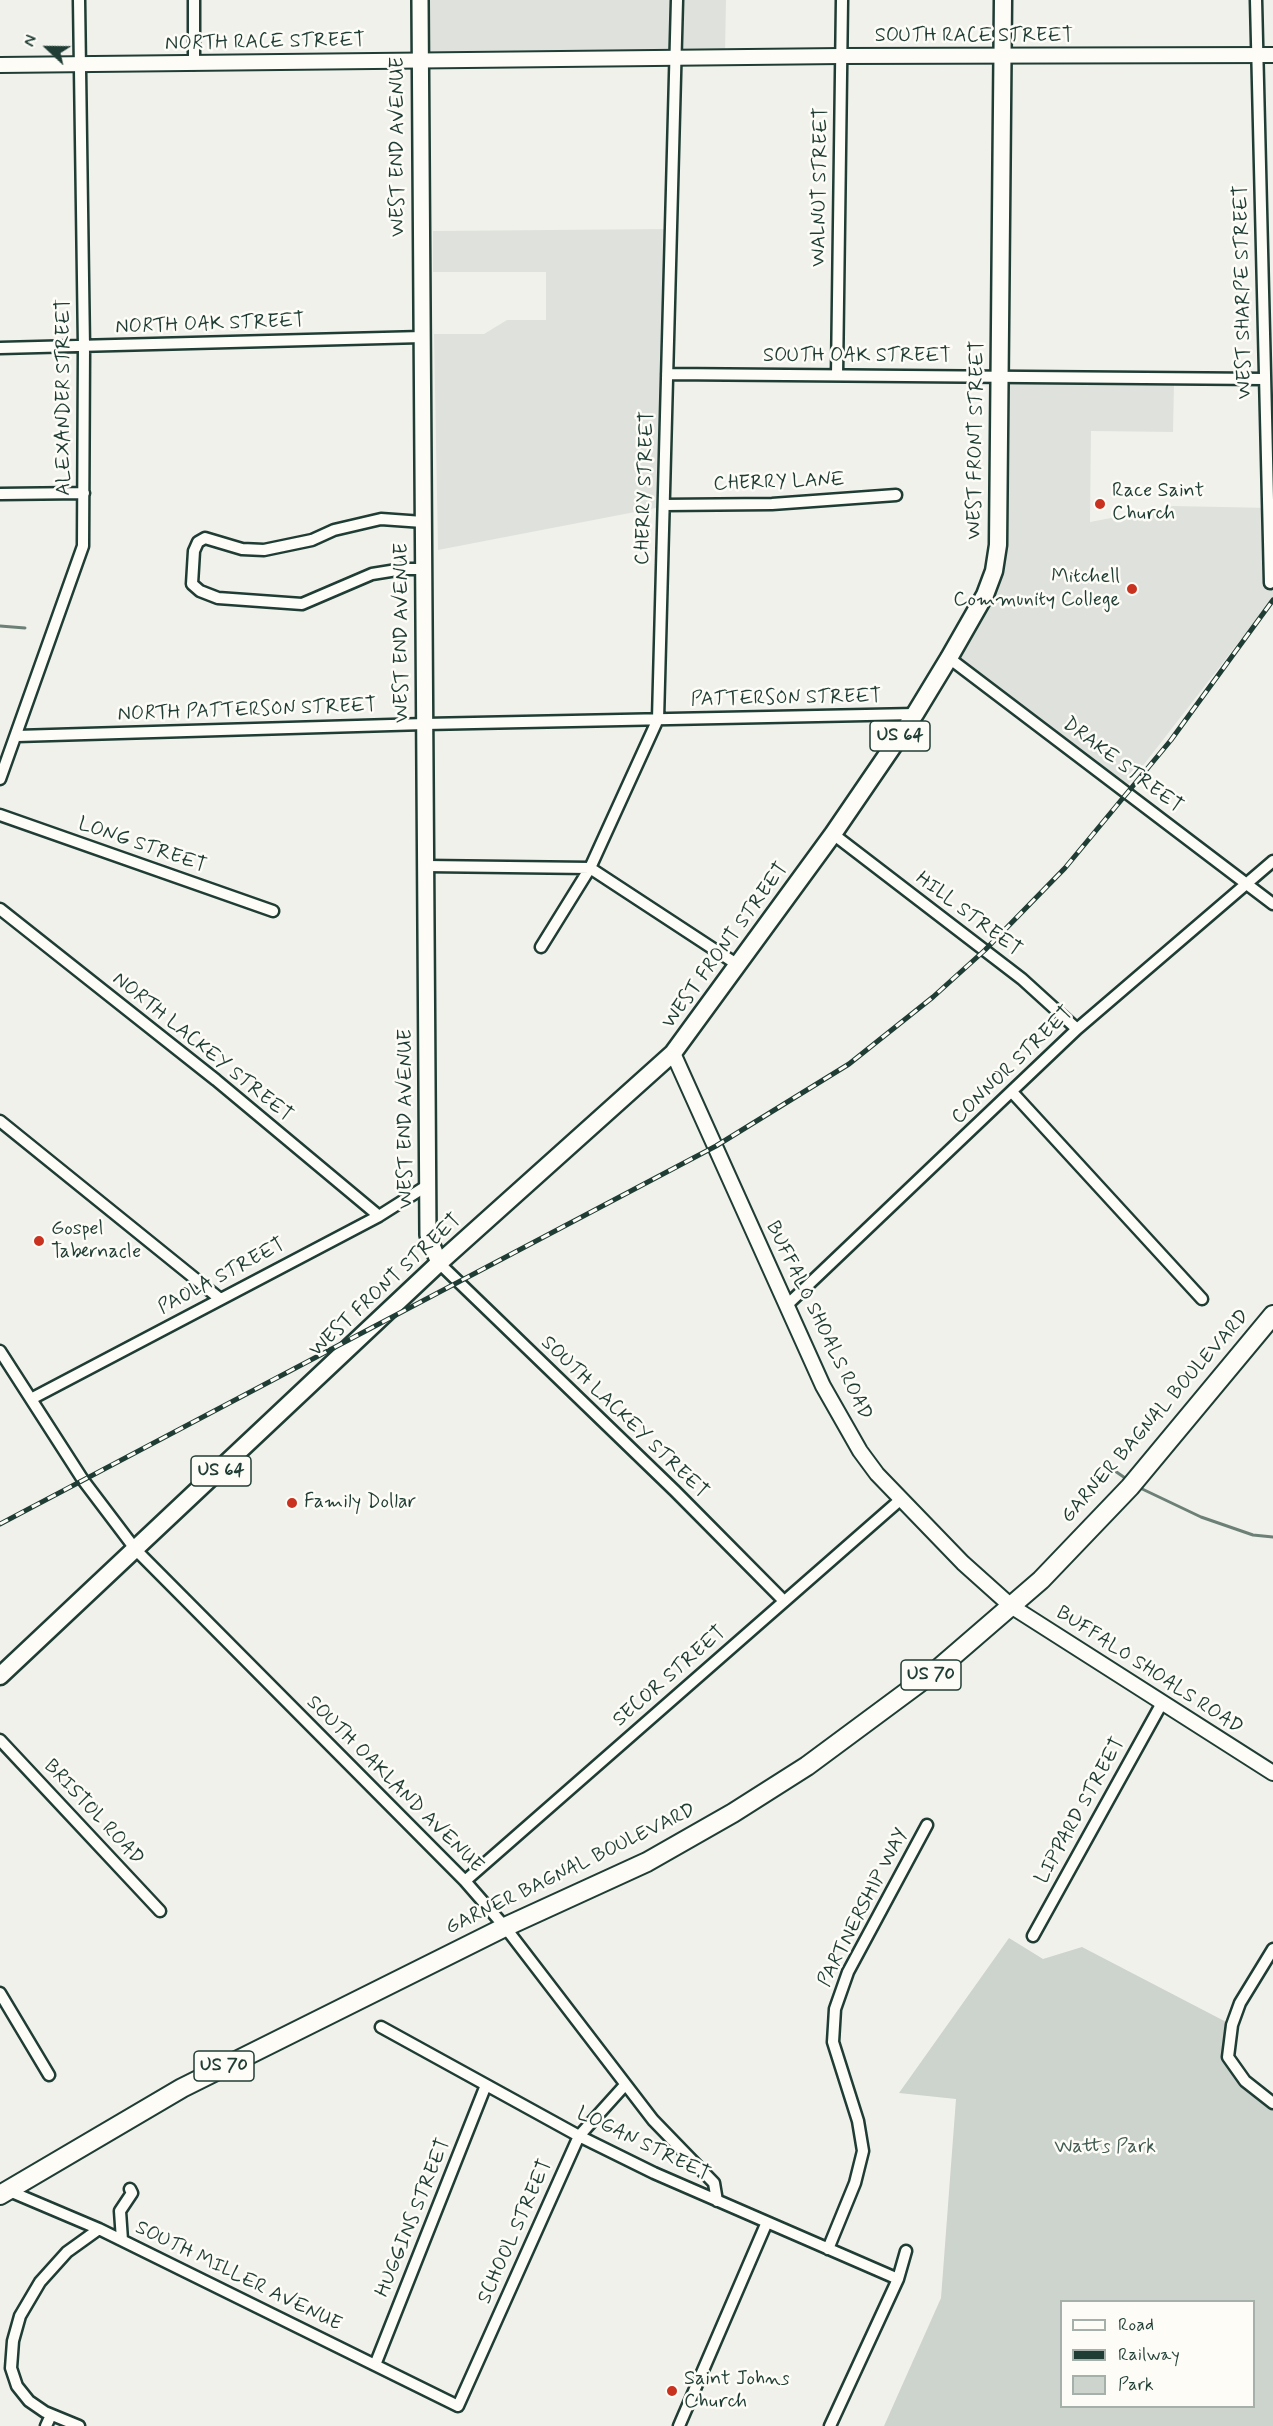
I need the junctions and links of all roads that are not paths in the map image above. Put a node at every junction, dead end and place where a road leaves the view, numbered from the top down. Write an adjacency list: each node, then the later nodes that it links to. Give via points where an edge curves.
1 (79, 0): 14 (street, ALEXANDER STREET)
2 (194, 0): 15 (street)
3 (420, 0): 13 (main road, WEST END AVENUE)
4 (677, 0): 12 (street, CHERRY STREET)
5 (842, 0): 10 (street, WALNUT STREET)
6 (1003, 0): 11 (main road, WEST FRONT STREET / US 64)
7 (1256, 0): 8 (street, WEST SHARPE STREET)
8 (1258, 55): 9 (street, SOUTH RACE STREET); 11 (street, SOUTH RACE STREET); 23 (street, WEST SHARPE STREET)
9 (1273, 55)
10 (841, 56): 11 (street, SOUTH RACE STREET); 12 (street, SOUTH RACE STREET); 21 (street, WALNUT STREET)
11 (1003, 57): 22 (main road, WEST FRONT STREET / US 64)
12 (675, 58): 13 (street, NORTH RACE STREET); 20 (street, CHERRY STREET)
13 (420, 61): 15 (street, NORTH RACE STREET); 17 (main road, WEST END AVENUE)
14 (80, 64): 15 (street, NORTH RACE STREET); 16 (street, NORTH RACE STREET); 18 (street, ALEXANDER STREET)
15 (194, 64)
16 (0, 65)
17 (422, 336): 18 (street, NORTH OAK STREET); 30 (main road, WEST END AVENUE)
18 (84, 347): 19 (street, NORTH OAK STREET); 26 (street, ALEXANDER STREET)
19 (0, 348)
20 (667, 374): 21 (street, SOUTH OAK STREET); 29 (street, CHERRY STREET)
21 (837, 375): 22 (street, SOUTH OAK STREET)
22 (999, 377): 23 (street, SOUTH OAK STREET); 33 (main road, WEST FRONT STREET / US 64, via 998,545 994,571 985,595)
23 (1264, 379): 24 (street, WEST SHARPE STREET)
24 (1265, 472): 25 (street); 32 (street, WEST SHARPE STREET)
25 (1273, 483)
26 (84, 493): 27 (street); 37 (street, ALEXANDER STREET, via 83,546)
27 (0, 494)
28 (896, 495): 29 (street, CHERRY LANE, via 772,504)
29 (663, 505): 35 (street, CHERRY STREET)
30 (423, 522): 31 (main road, WEST END AVENUE); 31 (street, via 381,519 264,550 242,549 205,538 194,551 192,584 218,598 302,604 372,574)
31 (424, 569): 36 (main road, WEST END AVENUE)
32 (1270, 583)
33 (949, 658): 34 (main road, WEST FRONT STREET / US 64); 44 (street, DRAKE STREET)
34 (915, 714): 35 (street, PATTERSON STREET); 40 (main road, WEST FRONT STREET / US 64)
35 (658, 719): 36 (street, NORTH PATTERSON STREET); 43 (street, CHERRY STREET)
36 (425, 724): 37 (street, NORTH PATTERSON STREET); 42 (main road, WEST END AVENUE)
37 (17, 736): 38 (street, ALEXANDER STREET)
38 (0, 780)
39 (0, 815): 47 (street, LONG STREET)
40 (833, 834): 49 (main road, WEST FRONT STREET / US 64); 50 (street, HILL STREET, via 1022,979)
41 (1273, 861): 44 (street, CONNOR STREET)
42 (426, 866): 43 (street); 54 (main road, WEST END AVENUE)
43 (590, 868): 48 (street, CHERRY STREET); 49 (street)
44 (1245, 883): 45 (street, DRAKE STREET); 50 (street, CONNOR STREET)
45 (1273, 904)
46 (0, 909): 55 (street, NORTH LACKEY STREET, via 216,1080)
47 (273, 911)
48 (541, 947)
49 (738, 965): 51 (main road, WEST FRONT STREET / US 64)
50 (1077, 1029): 52 (street, CONNOR STREET)
51 (673, 1053): 56 (main road, WEST FRONT STREET / US 64); 59 (street, BUFFALO SHOALS ROAD)
52 (1012, 1092): 58 (street); 59 (street, CONNOR STREET)
53 (0, 1121): 57 (street)
54 (429, 1185): 55 (street, PAOLA STREET); 56 (main road, WEST END AVENUE, via 428,1235)
55 (379, 1216): 57 (street, PAOLA STREET)
56 (439, 1263): 64 (main road, WEST FRONT STREET / US 64); 65 (street, SOUTH LACKEY STREET)
57 (219, 1298): 62 (street, PAOLA STREET)
58 (1202, 1299)
59 (786, 1306): 63 (street, BUFFALO SHOALS ROAD, via 841,1419 860,1451)
60 (1273, 1315): 66 (highway, GARNER BAGNAL BOULEVARD / US 70, via 1130,1487)
61 (0, 1351): 62 (street, SOUTH OAKLAND AVENUE)
62 (31, 1399): 64 (street, SOUTH OAKLAND AVENUE, via 83,1480)
63 (900, 1500): 65 (street, SECOR STREET); 66 (street, BUFFALO SHOALS ROAD)
64 (136, 1550): 67 (main road, WEST FRONT STREET / US 64); 72 (street, SOUTH OAKLAND AVENUE)
65 (784, 1601): 72 (street, SECOR STREET)
66 (1011, 1606): 68 (street, BUFFALO SHOALS ROAD); 74 (highway, GARNER BAGNAL BOULEVARD / US 70, via 938,1669 807,1767 647,1862)
67 (0, 1676)
68 (1162, 1703): 70 (street, BUFFALO SHOALS ROAD); 75 (street, LIPPARD STREET)
69 (0, 1740): 73 (street, BRISTOL ROAD)
70 (1273, 1773)
71 (927, 1825): 90 (street, PARTNERSHIP WAY, via 848,1972 835,2009 833,2042 864,2151)
72 (465, 1881): 74 (street, SOUTH OAKLAND AVENUE)
73 (160, 1911)
74 (504, 1927): 81 (street, SOUTH OAKLAND AVENUE); 85 (highway, GARNER BAGNAL BOULEVARD / US 70, via 182,2088)
75 (1033, 1936)
76 (1273, 1948): 82 (street, via 1240,2003 1228,2049 1236,2071)
77 (0, 1993): 79 (street)
78 (381, 2027): 80 (street, LOGAN STREET)
79 (49, 2075)
80 (486, 2085): 83 (street, LOGAN STREET); 93 (street, HUGGINS STREET)
81 (625, 2085): 83 (street, SCHOOL STREET); 86 (street, SOUTH OAKLAND AVENUE, via 714,2183)
82 (1273, 2103)
83 (579, 2136): 86 (street, LOGAN STREET); 94 (street, SCHOOL STREET)
84 (130, 2188): 89 (street, via 132,2193 120,2211)
85 (3, 2191): 88 (street, SOUTH MILLER AVENUE)
86 (717, 2200): 87 (street, LOGAN STREET)
87 (767, 2222): 90 (street, LOGAN STREET); 98 (street)
88 (99, 2229): 89 (street, SOUTH MILLER AVENUE); 95 (street, via 67,2252 40,2282 20,2316 13,2341 11,2368 17,2386 29,2401)
89 (122, 2240): 93 (street, SOUTH MILLER AVENUE)
90 (828, 2249): 92 (street, LOGAN STREET)
91 (906, 2251): 92 (street)
92 (898, 2279): 99 (street)
93 (375, 2365): 94 (street, SOUTH MILLER AVENUE)
94 (458, 2406)
95 (51, 2415): 96 (street); 97 (street)
96 (46, 2426)
97 (79, 2426)
98 (679, 2426)
99 (830, 2426)

